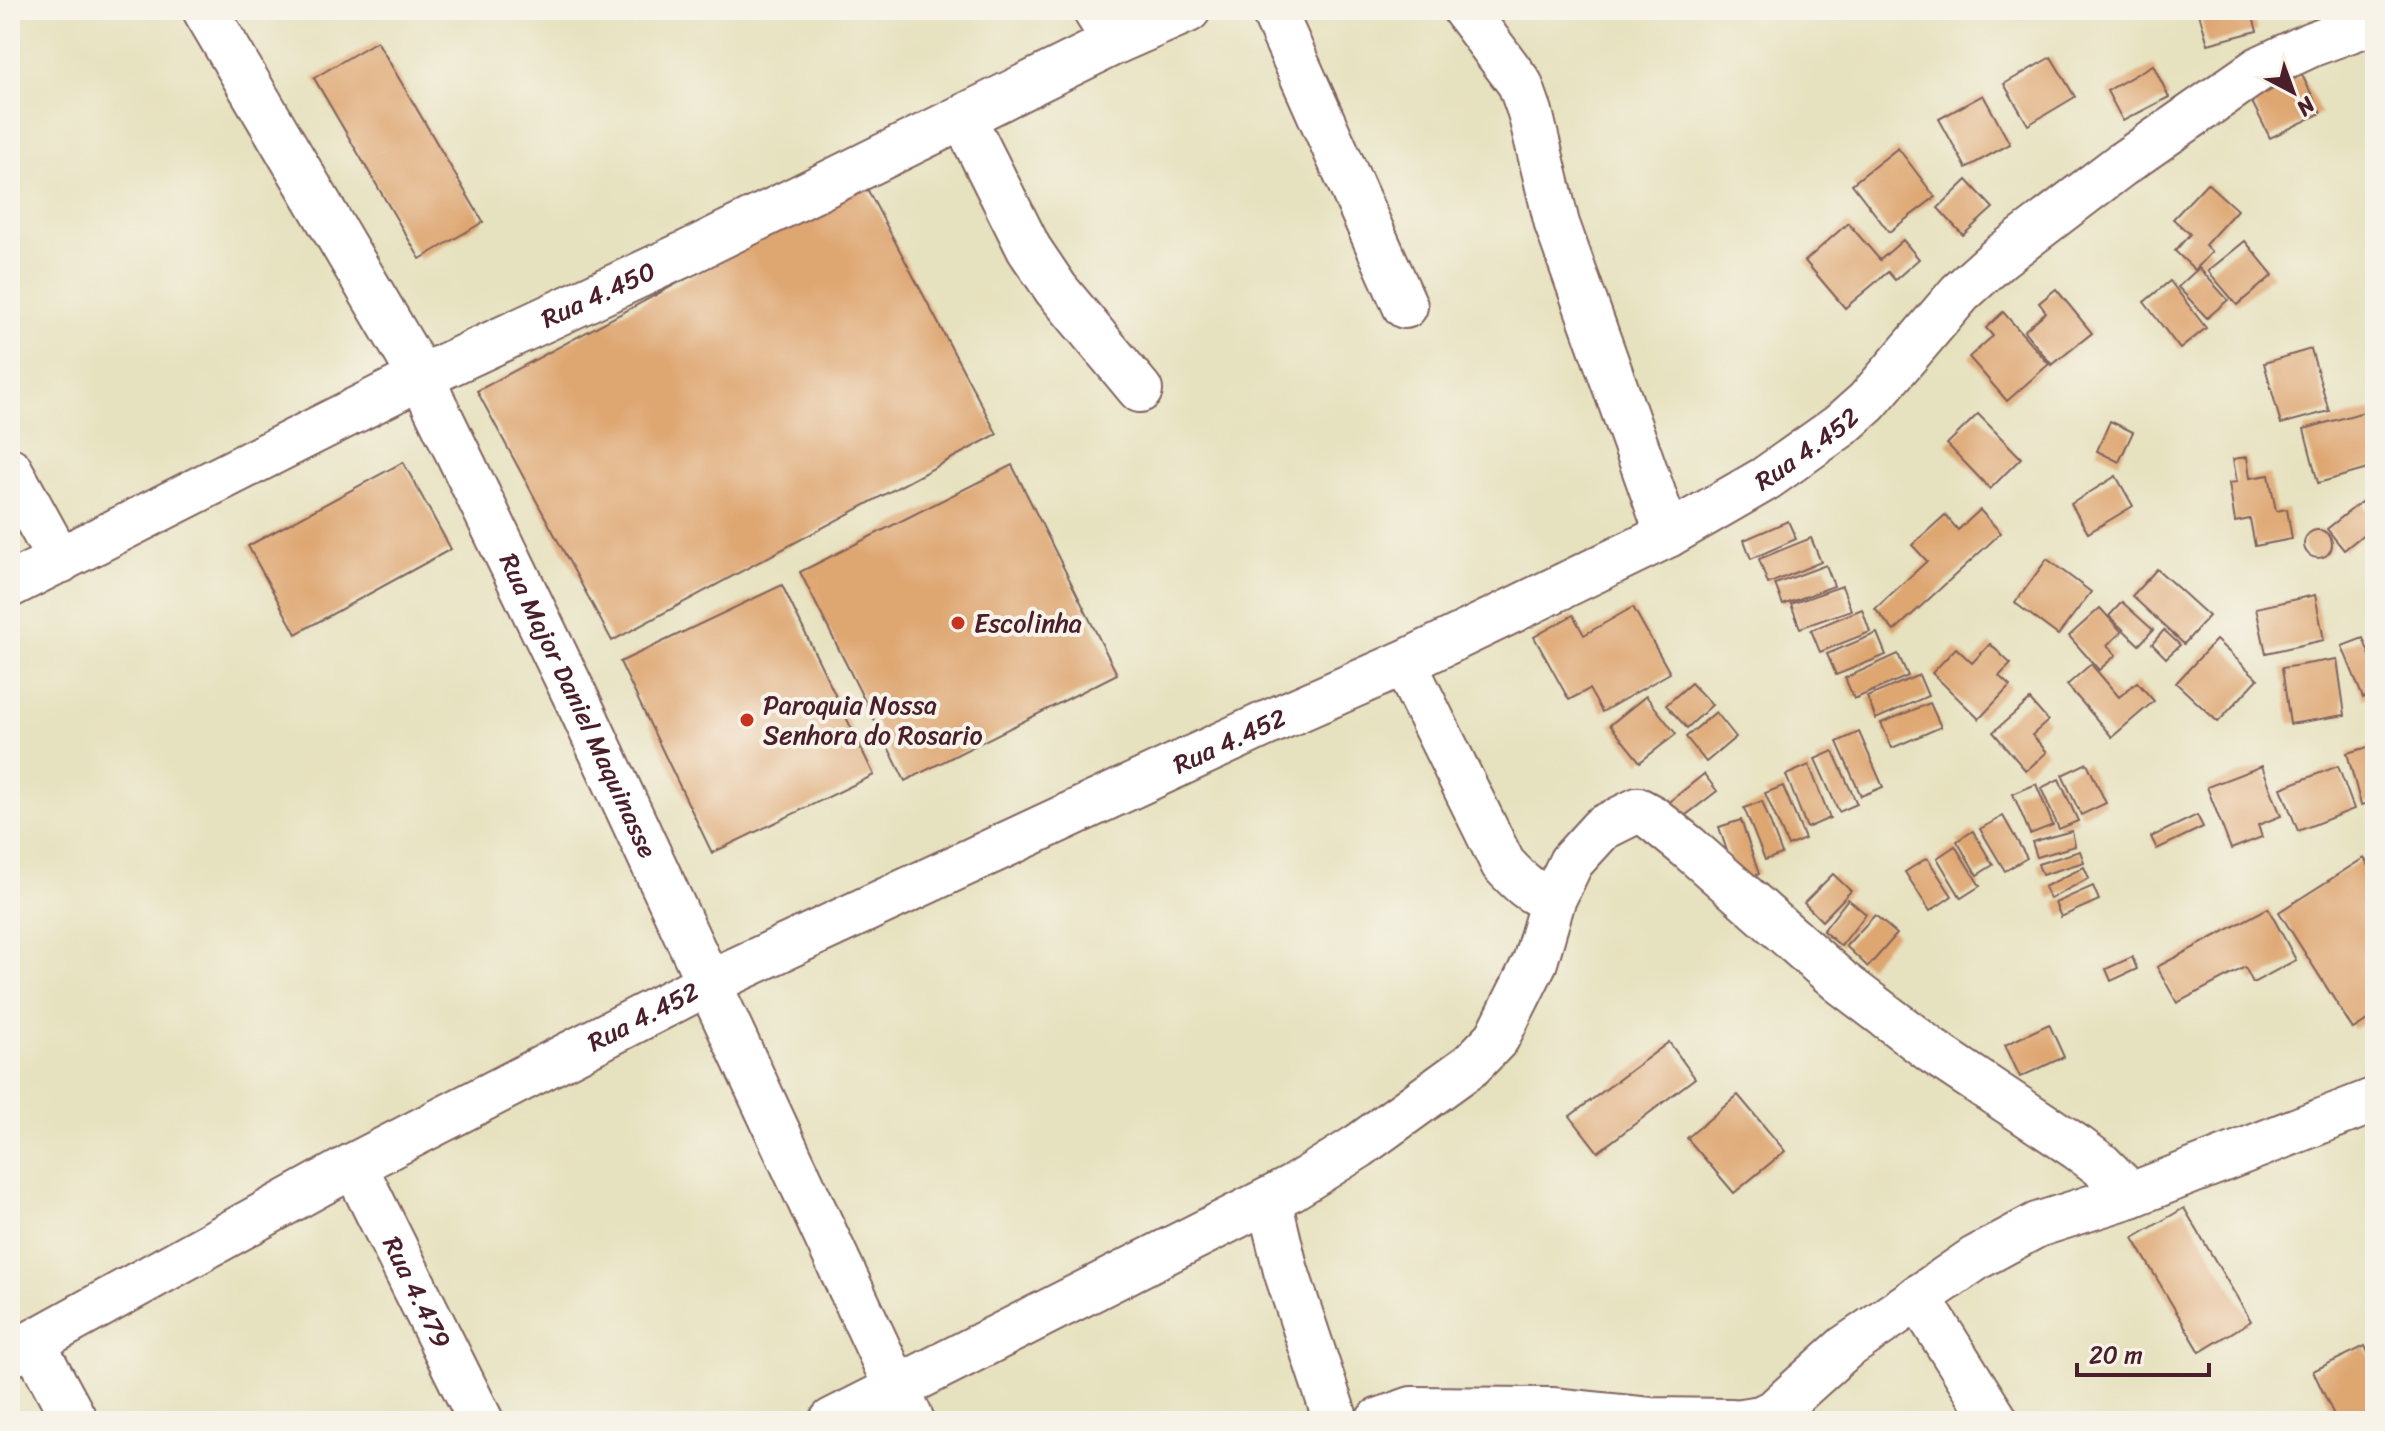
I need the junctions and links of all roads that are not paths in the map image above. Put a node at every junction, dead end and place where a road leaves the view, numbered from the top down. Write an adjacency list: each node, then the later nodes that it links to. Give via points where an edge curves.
1 (205, 10): 9 (street, Rua Major Daniel Maquinasse)
2 (1188, 10): 6 (street, Rua 4.450)
3 (1273, 10): 8 (street)
4 (1465, 10): 12 (street, via 1520,84 1557,224)
5 (2375, 21): 12 (street, Rua 4.452, via 2259,69 2121,165 1960,293 1840,426 1765,479)
6 (1105, 26): 7 (street, Rua 4.450)
7 (963, 117): 9 (street, Rua 4.450); 10 (street, via 1029,249)
8 (1405, 306)
9 (421, 377): 13 (street, Rua 4.450); 17 (street, Rua Major Daniel Maquinasse)
10 (1140, 390)
11 (10, 470): 13 (street)
12 (1668, 535): 15 (street, Rua 4.452)
13 (60, 561): 14 (street, Rua 4.450)
14 (10, 585)
15 (1404, 663): 16 (street, via 1503,864 1535,894); 17 (street, Rua 4.452)
16 (1553, 900): 20 (street, via 1571,862 1602,828 1638,810 1688,847 1841,982 1932,1051 2078,1148); 21 (street, via 1535,962 1497,1038 1471,1065 1359,1146)
17 (708, 983): 19 (street, Rua 4.452); 24 (street, Rua Major Daniel Maquinasse)
18 (2375, 1100): 20 (street)
19 (354, 1165): 23 (street, Rua 4.452); 26 (street, Rua 4.479)
20 (2131, 1195): 22 (street, via 2037,1225)
21 (1269, 1200): 24 (street); 28 (street, via 1286,1271)
22 (1918, 1297): 31 (street, via 1845,1348 1775,1411); 32 (street)
23 (22, 1349): 25 (street)
24 (904, 1406): 27 (street)
25 (75, 1421)
26 (481, 1421)
27 (832, 1421)
28 (1336, 1421)
29 (1378, 1421): 30 (street, via 1427,1409)
30 (1732, 1421)
31 (1742, 1421)
32 (1996, 1421)

